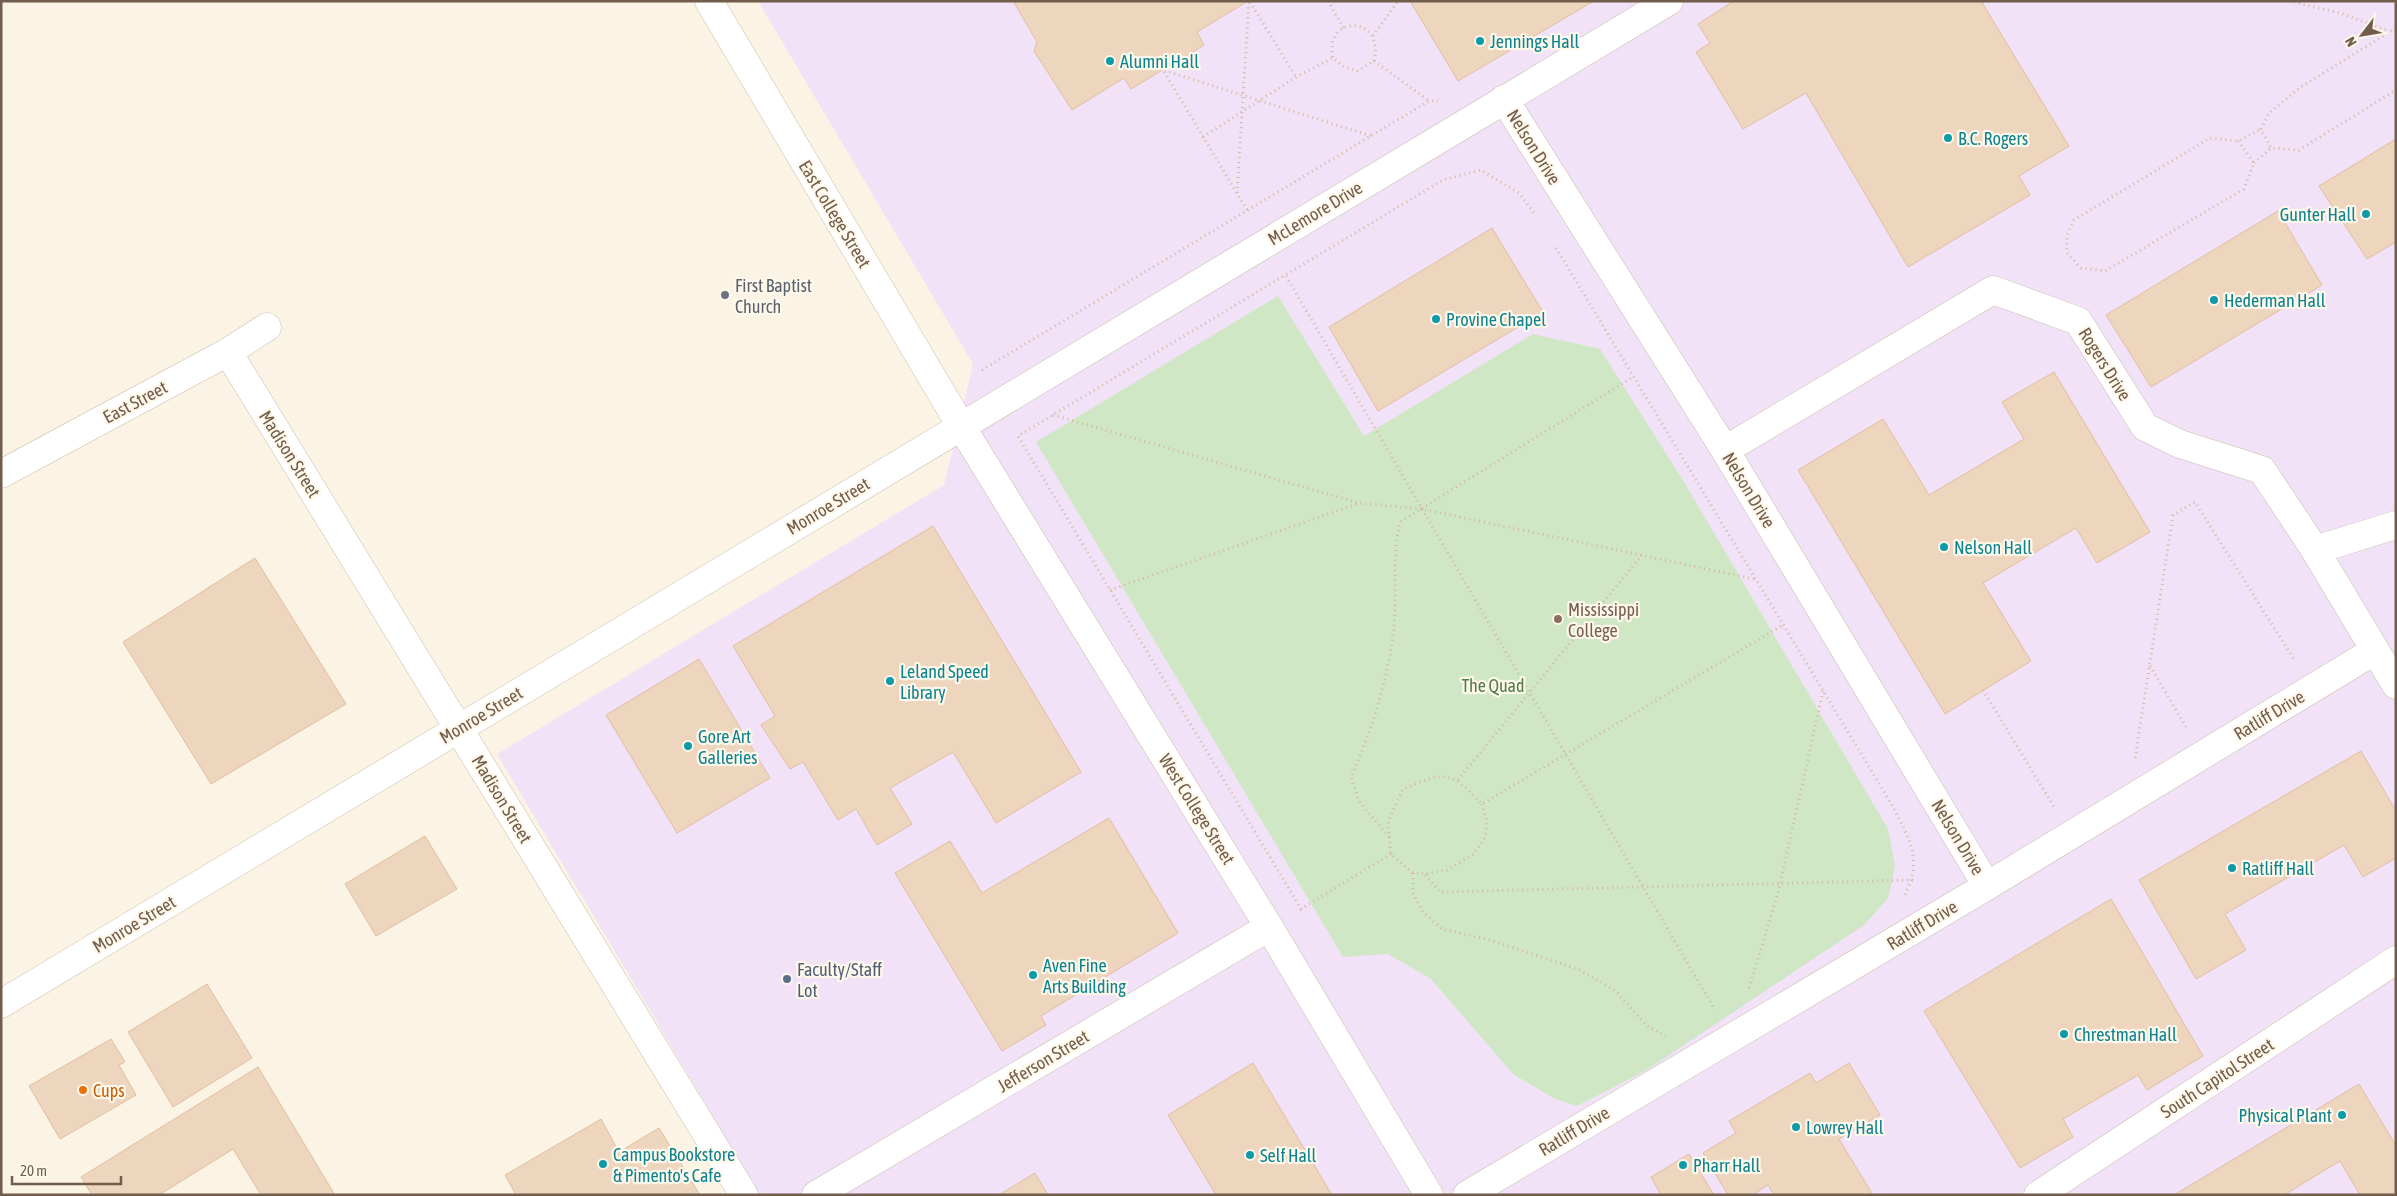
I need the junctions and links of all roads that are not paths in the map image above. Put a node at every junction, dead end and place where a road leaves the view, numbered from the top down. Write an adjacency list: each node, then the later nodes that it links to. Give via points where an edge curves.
1 (709, 1): 6 (street, East College Street)
2 (1669, 1): 3 (street, McLemore Drive)
3 (1504, 99): 6 (street, McLemore Drive); 7 (street, Nelson Drive)
4 (267, 327): 5 (street, East Street)
5 (228, 352): 8 (street, East Street); 13 (street, Madison Street)
6 (961, 426): 13 (street, Monroe Street); 15 (street, West College Street)
7 (1726, 450): 10 (street, Rogers Drive, via 1993,290 2078,321 2145,426 2180,444 2262,470); 14 (street, Nelson Drive)
8 (1, 474)
9 (2396, 525): 10 (street)
10 (2314, 550): 11 (street, Rogers Drive)
11 (2374, 651): 12 (street, Rogers Drive); 14 (street, Ratliff Drive)
12 (2396, 685)
13 (459, 728): 17 (street, Monroe Street); 18 (street, Madison Street)
14 (1987, 886): 21 (street, Ratliff Drive)
15 (1269, 927): 19 (street, Jefferson Street); 20 (street, West College Street)
16 (2396, 960): 22 (street, South Capitol Street)
17 (1, 1004)
18 (744, 1195)
19 (816, 1195)
20 (1429, 1195)
21 (1467, 1195)
22 (2038, 1195)

